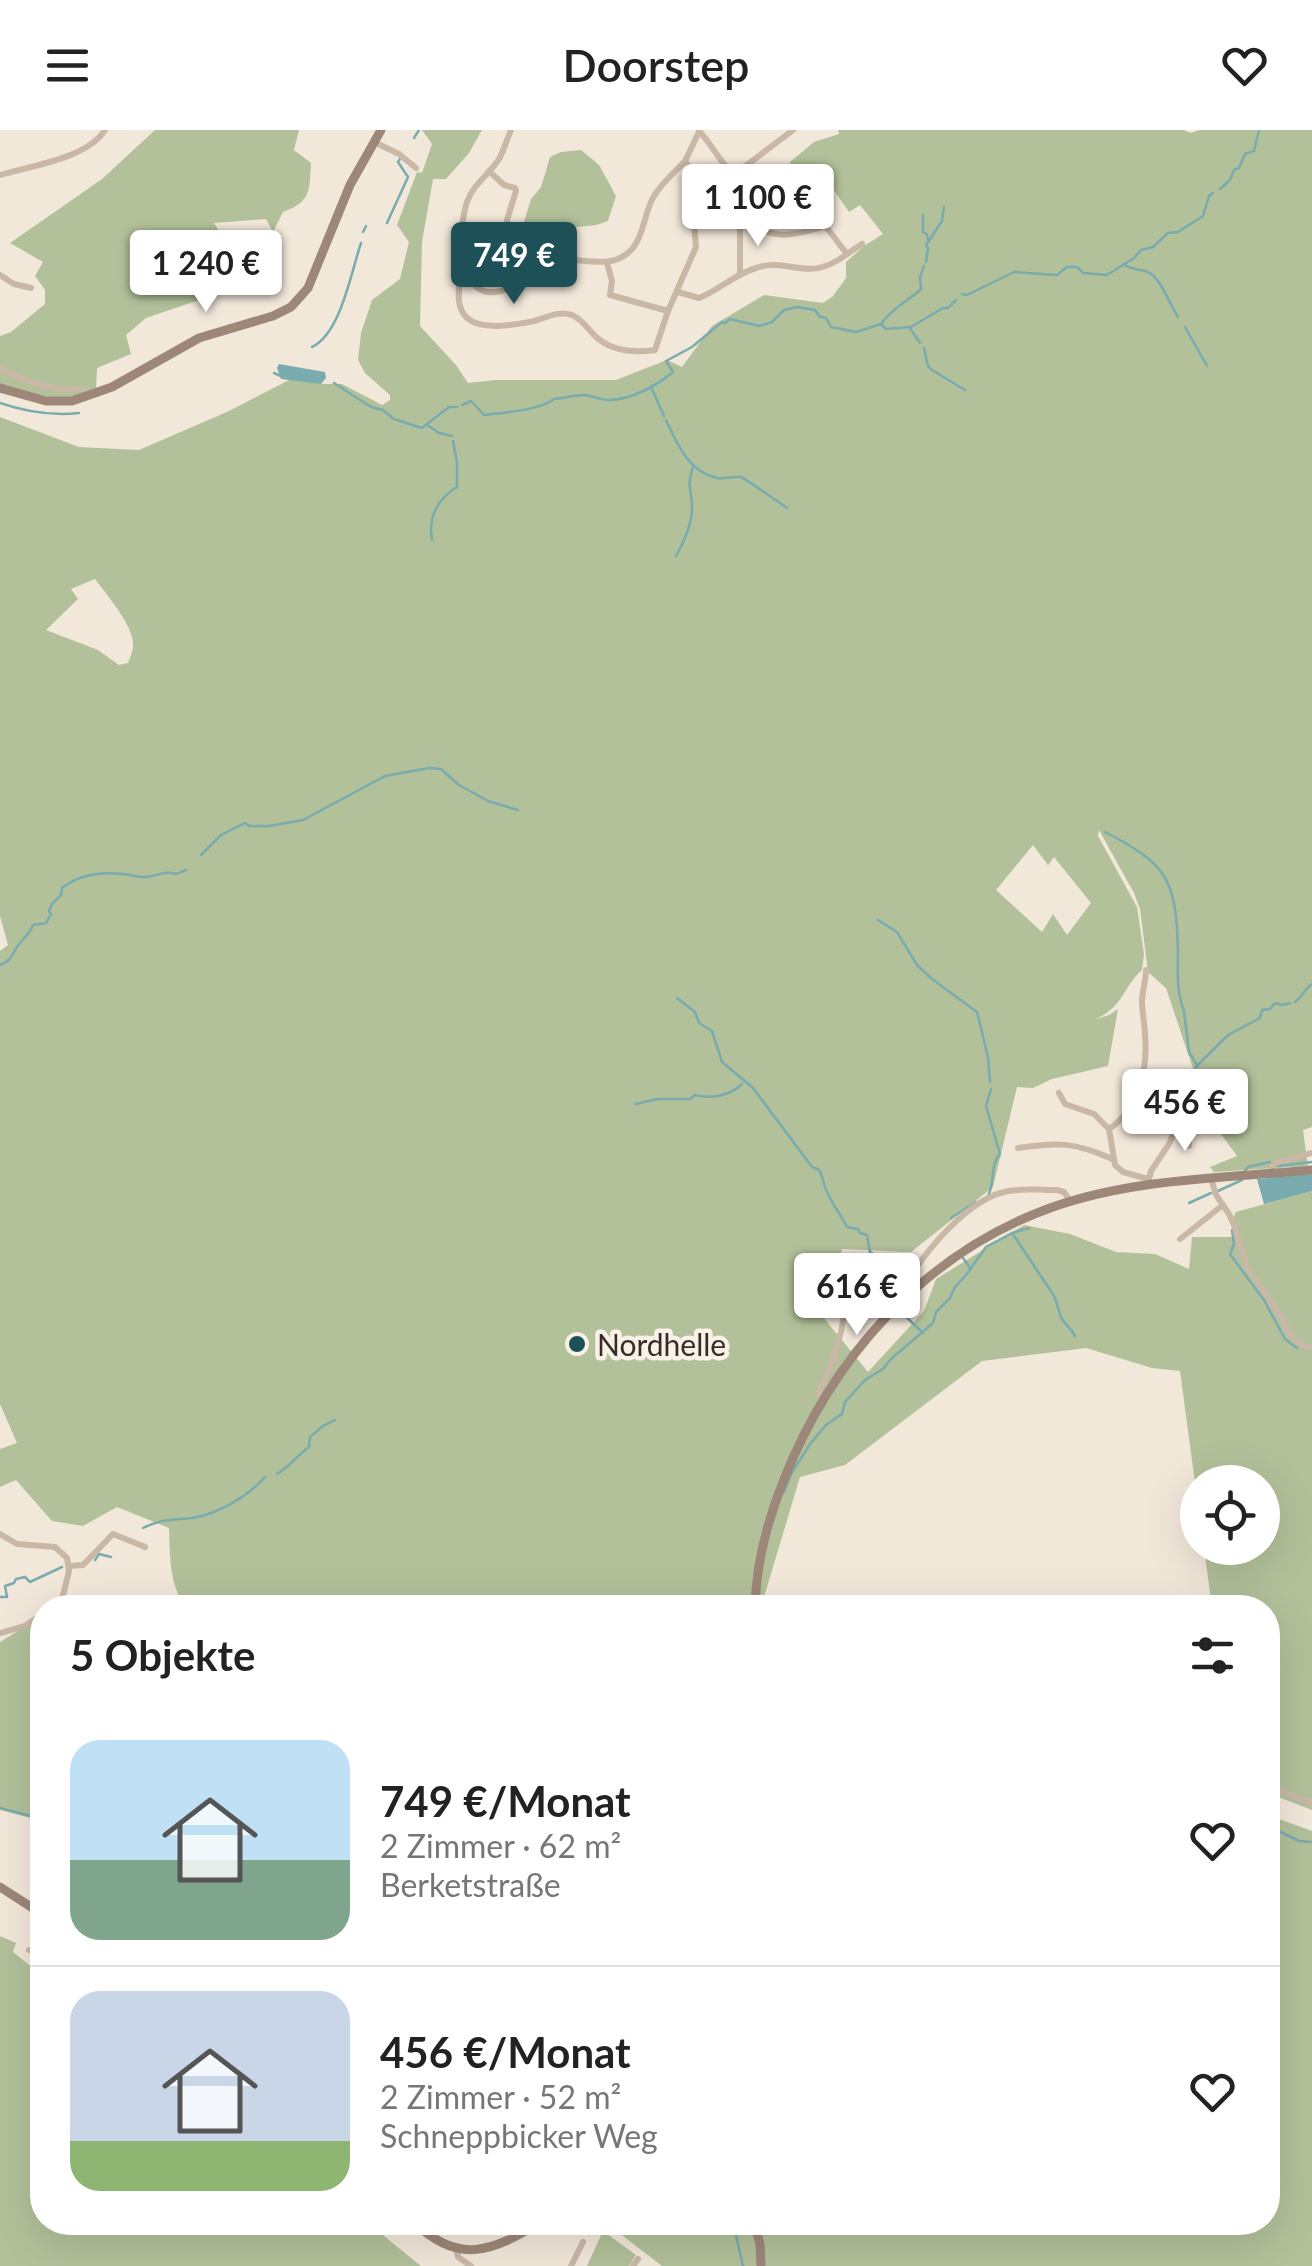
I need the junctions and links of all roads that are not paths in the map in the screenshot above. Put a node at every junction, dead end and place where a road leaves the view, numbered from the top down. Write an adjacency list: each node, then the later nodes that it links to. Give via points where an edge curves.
1 (106, 130): 11 (street, via 75,153)
2 (381, 130): 6 (main road)
3 (511, 130): 9 (street)
4 (699, 130): 7 (street); 10 (street)
5 (793, 130): 10 (street)
6 (373, 142): 8 (street); 27 (main road, via 308,288 291,307 199,338)
7 (685, 161): 17 (street, via 652,198 631,251); 23 (street, via 696,247)
8 (416, 168)
9 (489, 171): 18 (street, via 515,188 508,226); 19 (street, via 467,202)
10 (730, 172): 12 (street)
11 (0, 175)
12 (753, 185): 13 (street, via 794,192); 13 (street, via 746,210 764,229 789,236)
13 (825, 226): 16 (street)
14 (740, 230): 21 (street)
15 (862, 244): 16 (street)
16 (847, 254): 21 (street, via 816,270 765,266)
17 (607, 262): 18 (street, via 567,259); 24 (street, via 610,295)
18 (532, 272): 19 (street, via 496,292 478,290)
19 (466, 273): 24 (street, via 459,304 465,316 486,326 563,313 576,316 608,345 655,350)
20 (0, 275): 22 (street)
21 (740, 275): 23 (street, via 699,298)
22 (30, 288)
23 (678, 292): 24 (street)
24 (668, 311)
25 (0, 368): 27 (street, via 39,386 83,389)
26 (0, 388): 27 (main road, via 46,401)
27 (90, 396)
28 (1146, 970): 30 (street, via 1144,1071 1125,1117)
29 (1059, 1093): 30 (street, via 1065,1104 1094,1114)
30 (1108, 1130): 34 (street)
31 (1189, 1146): 38 (street, via 1182,1113)
32 (1018, 1148): 34 (street, via 1066,1144)
33 (1312, 1153): 36 (street, via 1274,1164)
34 (1112, 1159): 38 (street, via 1118,1170)
35 (1312, 1170): 36 (main road)
36 (1271, 1174): 37 (main road)
37 (1211, 1178): 38 (main road); 40 (street)
38 (1148, 1182): 39 (main road)
39 (1071, 1202): 43 (main road, via 994,1234); 43 (street, via 1058,1190 1007,1191 986,1200 937,1240 906,1286)
40 (1223, 1204): 41 (street); 44 (street, via 1248,1268 1297,1343)
41 (1180, 1239)
42 (842, 1283): 45 (street, via 846,1296)
43 (910, 1293): 45 (main road, via 860,1346)
44 (1312, 1347)
45 (821, 1402): 50 (main road, via 774,1505)
46 (0, 1534): 48 (street, via 17,1544 55,1547)
47 (144, 1547): 48 (street, via 114,1534 83,1565)
48 (69, 1566): 49 (street)
49 (63, 1595)
50 (757, 1595)
51 (30, 1622): 52 (street)
52 (0, 1633)
53 (1280, 1791): 54 (street)
54 (1312, 1803)
55 (0, 1887): 56 (main road)
56 (30, 1906)
57 (428, 2235): 61 (main road)
58 (517, 2235): 61 (main road, via 496,2246)
59 (758, 2235): 64 (main road)
60 (582, 2242): 63 (street)
61 (456, 2249): 62 (street)
62 (471, 2266)
63 (571, 2266)
64 (761, 2266)

